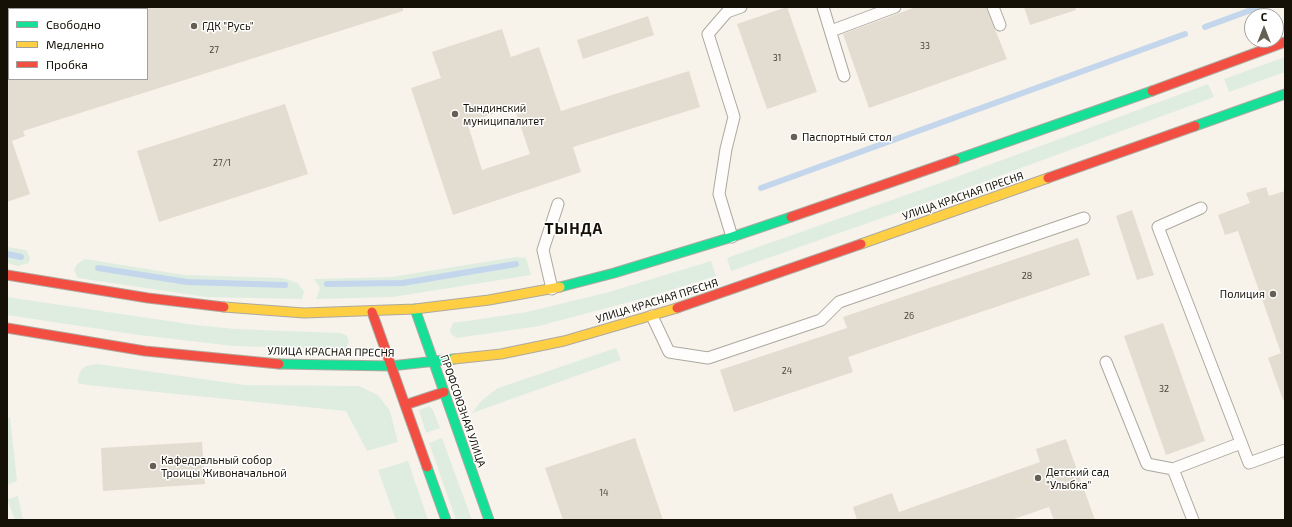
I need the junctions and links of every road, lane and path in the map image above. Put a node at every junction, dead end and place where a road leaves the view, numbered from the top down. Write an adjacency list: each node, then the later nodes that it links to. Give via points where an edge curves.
1 (741, 7): 13 (lane, via 727,12 708,34 734,117 719,194)
2 (823, 7): 6 (lane)
3 (895, 7): 6 (lane)
4 (993, 7): 5 (lane)
5 (1000, 25)
6 (830, 31): 8 (lane)
7 (1285, 42): 13 (street, via 1112,106)
8 (844, 76)
9 (1285, 94): 18 (street, УЛИЦА КРАСНАЯ ПРЕСНЯ)
10 (558, 204): 15 (lane, via 543,250)
11 (1201, 208): 25 (lane, via 1158,227)
12 (1084, 218): 18 (lane, via 839,302 821,320 708,358 669,352)
13 (732, 237): 15 (street)
14 (7, 275): 17 (street, via 148,298 240,309 304,313)
15 (552, 289): 16 (street)
16 (415, 309): 17 (street); 20 (street, ПРОФСОЮЗНАЯ УЛИЦА)
17 (372, 312): 22 (street)
18 (652, 316): 20 (street, УЛИЦА КРАСНАЯ ПРЕСНЯ, via 564,341 501,354)
19 (7, 328): 22 (street, УЛИЦА КРАСНАЯ ПРЕСНЯ, via 209,358 322,366)
20 (433, 362): 22 (street, УЛИЦА КРАСНАЯ ПРЕСНЯ); 23 (street, ПРОФСОЮЗНАЯ УЛИЦА)
21 (1106, 362): 27 (lane, via 1148,464)
22 (391, 366): 24 (street)
23 (444, 392): 24 (street); 29 (street, ПРОФСОЮЗНАЯ УЛИЦА)
24 (405, 405): 28 (street)
25 (1241, 443): 26 (lane, via 1249,463); 27 (lane)
26 (1285, 450)
27 (1173, 469): 30 (lane)
28 (446, 520)
29 (490, 520)
30 (1193, 520)

